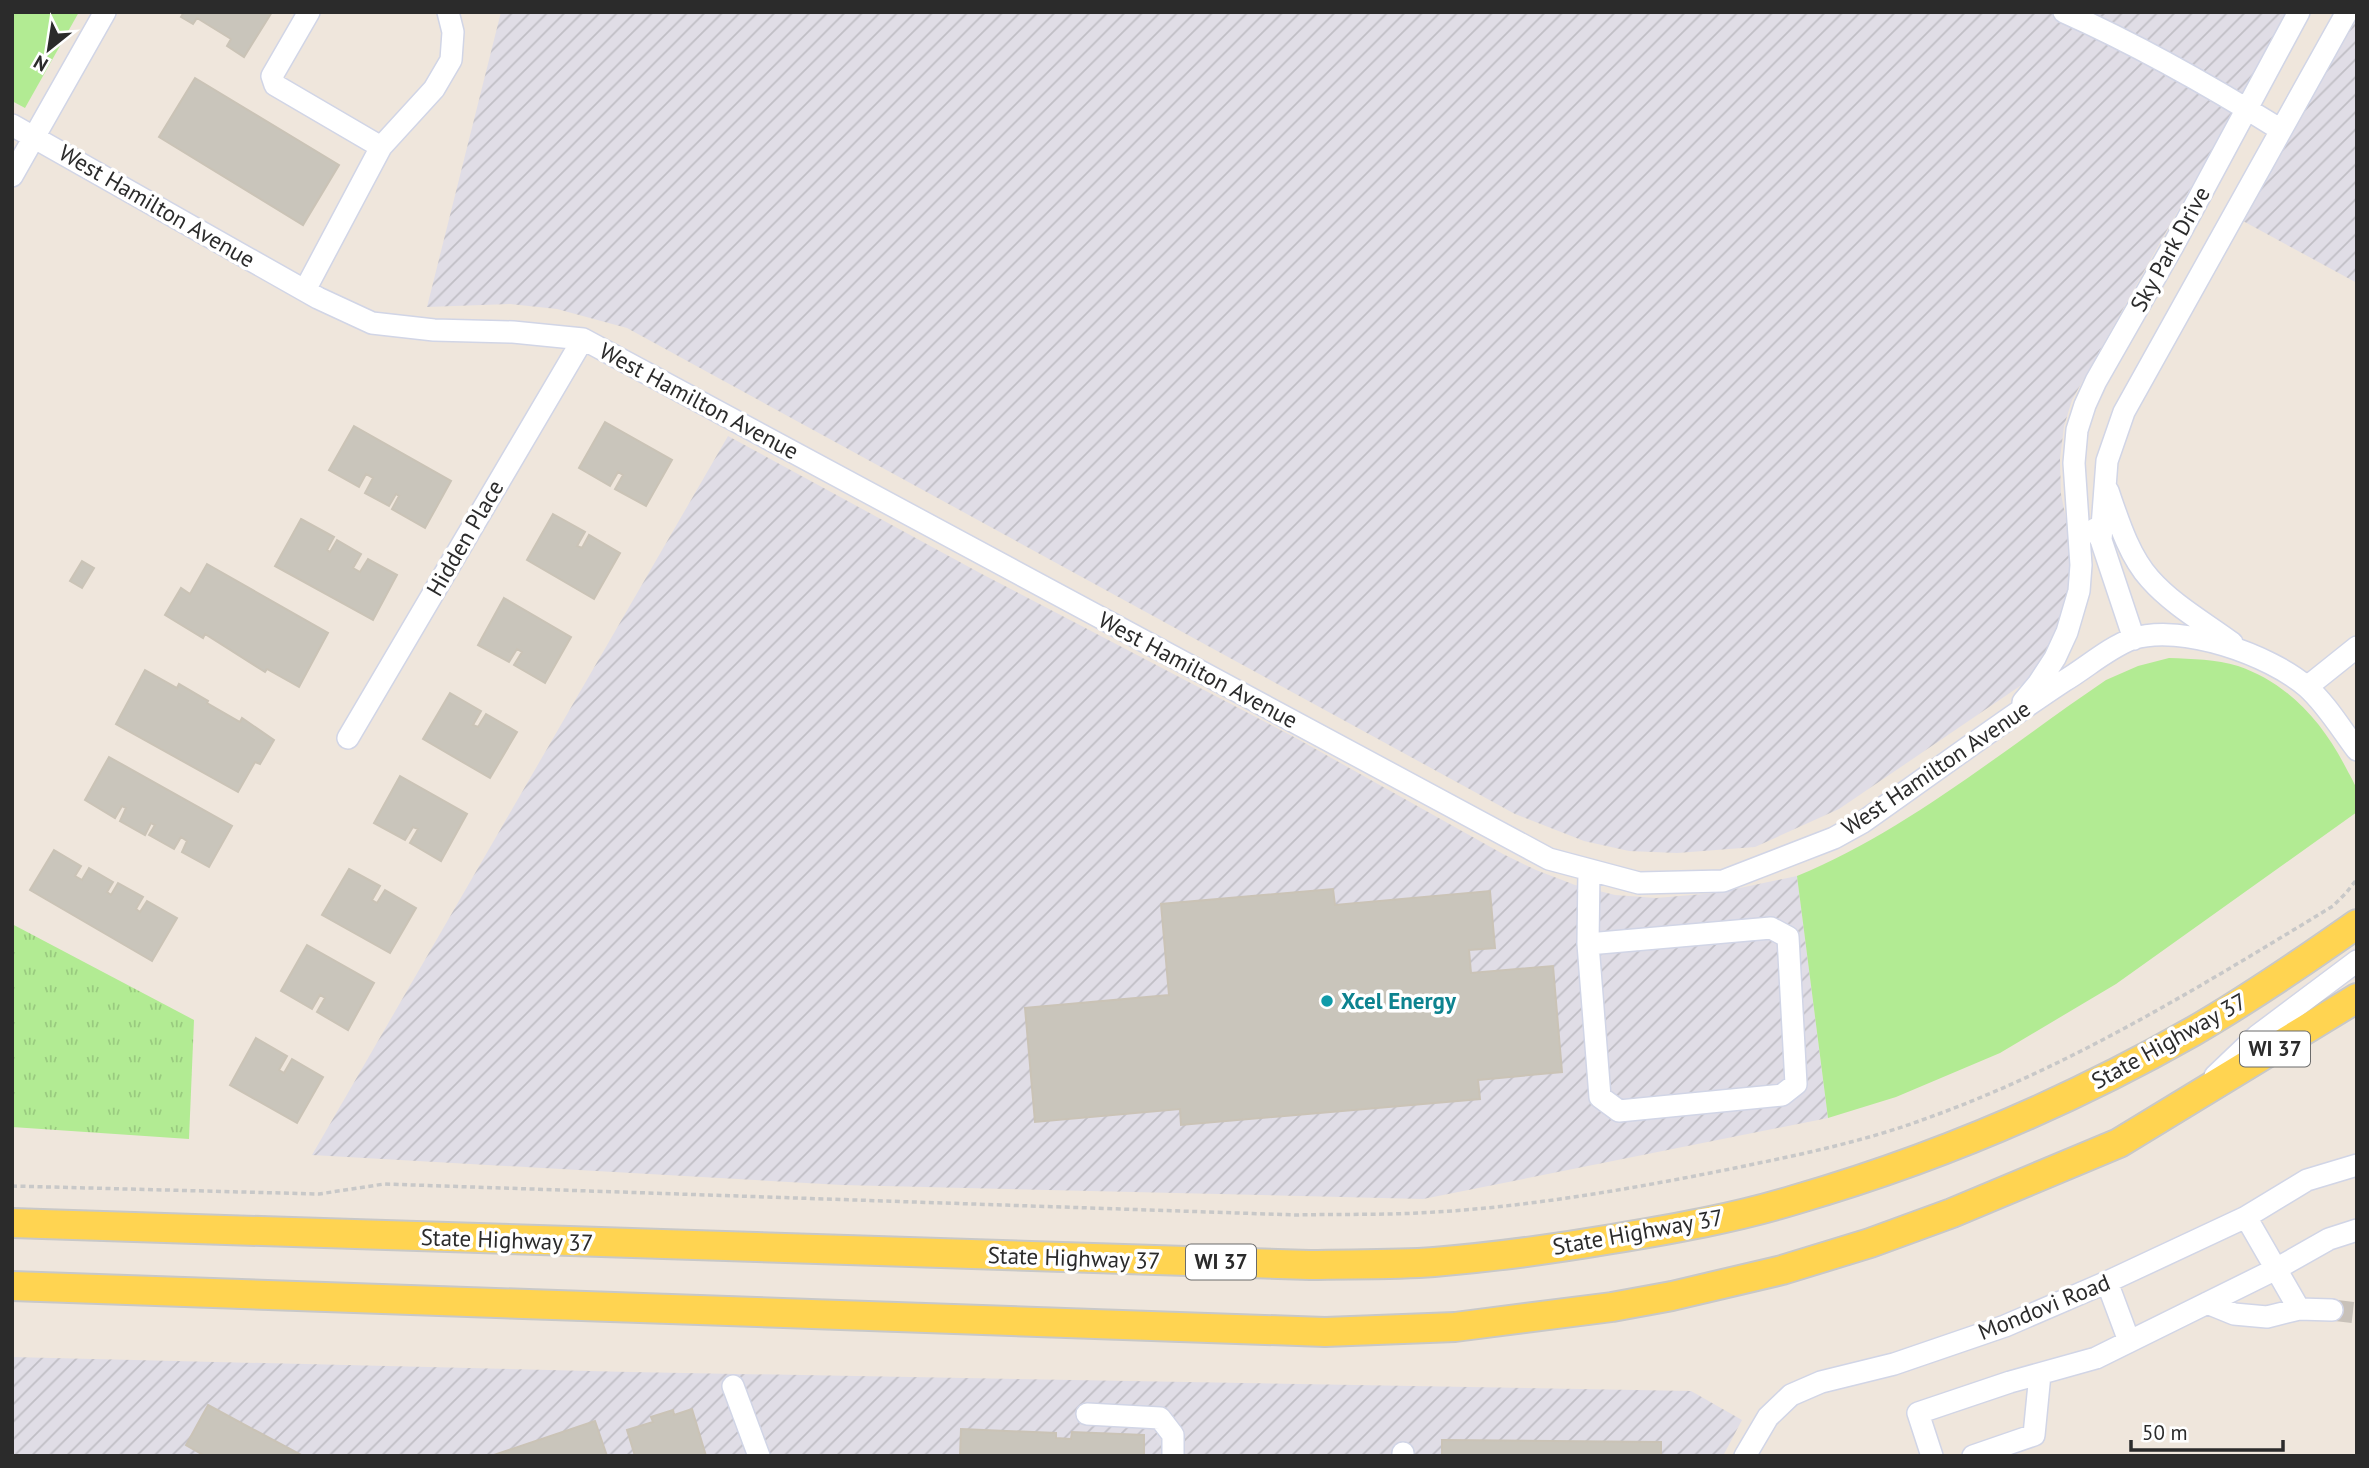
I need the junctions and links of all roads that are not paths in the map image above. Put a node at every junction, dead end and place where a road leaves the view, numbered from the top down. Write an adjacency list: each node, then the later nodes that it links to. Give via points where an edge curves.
1 (104, 12): 10 (street)
2 (309, 12): 11 (street, via 272,76 275,85)
3 (448, 12): 11 (street, via 453,32 451,60 434,89)
4 (2064, 12): 7 (street)
5 (2299, 12): 7 (street, Sky Park Drive)
6 (2347, 12): 9 (street, Sky Park Drive)
7 (2247, 109): 9 (street); 16 (street, Sky Park Drive, via 2085,405 2074,463)
8 (12, 125): 10 (street, West Hamilton Avenue)
9 (2281, 130): 15 (street, Sky Park Drive, via 2124,412 2107,461)
10 (34, 137): 12 (street); 13 (street, West Hamilton Avenue)
11 (381, 147): 13 (street)
12 (12, 176)
13 (304, 290): 14 (street, West Hamilton Avenue, via 372,323)
14 (583, 339): 23 (street, Hidden Place); 25 (street, West Hamilton Avenue, via 1549,859)
15 (2105, 483): 17 (street, Sky Park Drive); 20 (street, Sky Park Drive, via 2116,516 2148,577)
16 (2077, 496): 17 (street, Sky Park Drive); 22 (street, Sky Park Drive, via 2081,565 2073,614 2055,658)
17 (2101, 540): 18 (street, Sky Park Drive)
18 (2134, 639): 20 (street, West Hamilton Avenue, via 2157,635 2195,638); 22 (street, West Hamilton Avenue)
19 (2357, 646): 21 (street)
20 (2239, 649): 21 (street, West Hamilton Avenue)
21 (2307, 687): 24 (street, West Hamilton Avenue)
22 (2007, 720): 25 (street, West Hamilton Avenue, via 1835,838 1723,881 1639,883)
23 (348, 738)
24 (2357, 750)
25 (1589, 870): 27 (street)
26 (2352, 924): 33 (main road, State Highway 37 / WI 37, via 2233,1008 2171,1044 1981,1135 1792,1201 1678,1228 1555,1248 1433,1262 1310,1265)
27 (1588, 944): 27 (street, via 1600,1097 1619,1111 1782,1095 1796,1084 1788,937 1770,928)
28 (2357, 961): 30 (street, via 2258,1036)
29 (2355, 1000): 30 (main road, WI 37)
30 (2197, 1096): 37 (main road, WI 37, via 2106,1149 1870,1243 1672,1296 1455,1327 1325,1332)
31 (2357, 1165): 32 (street, Mondovi Road, via 2307,1180)
32 (2246, 1217): 35 (street); 36 (street, Mondovi Road)
33 (12, 1223)
34 (2357, 1230): 35 (street, via 2329,1238)
35 (2276, 1269): 38 (street); 39 (street)
36 (2107, 1282): 41 (street); 47 (street, Mondovi Road, via 2005,1326 1791,1395 1768,1417)
37 (12, 1286)
38 (2207, 1303): 39 (street, via 2234,1314 2267,1317); 41 (street)
39 (2299, 1309): 40 (street)
40 (2332, 1310)
41 (2129, 1341): 42 (street, via 2096,1359)
42 (2040, 1374): 48 (street, via 1918,1413); 49 (street, via 2034,1434)
43 (733, 1386): 45 (street)
44 (1087, 1414): 46 (street, via 1160,1418 1172,1435)
45 (758, 1456)
46 (1172, 1456)
47 (1745, 1456)
48 (1932, 1456)
49 (1973, 1456)

